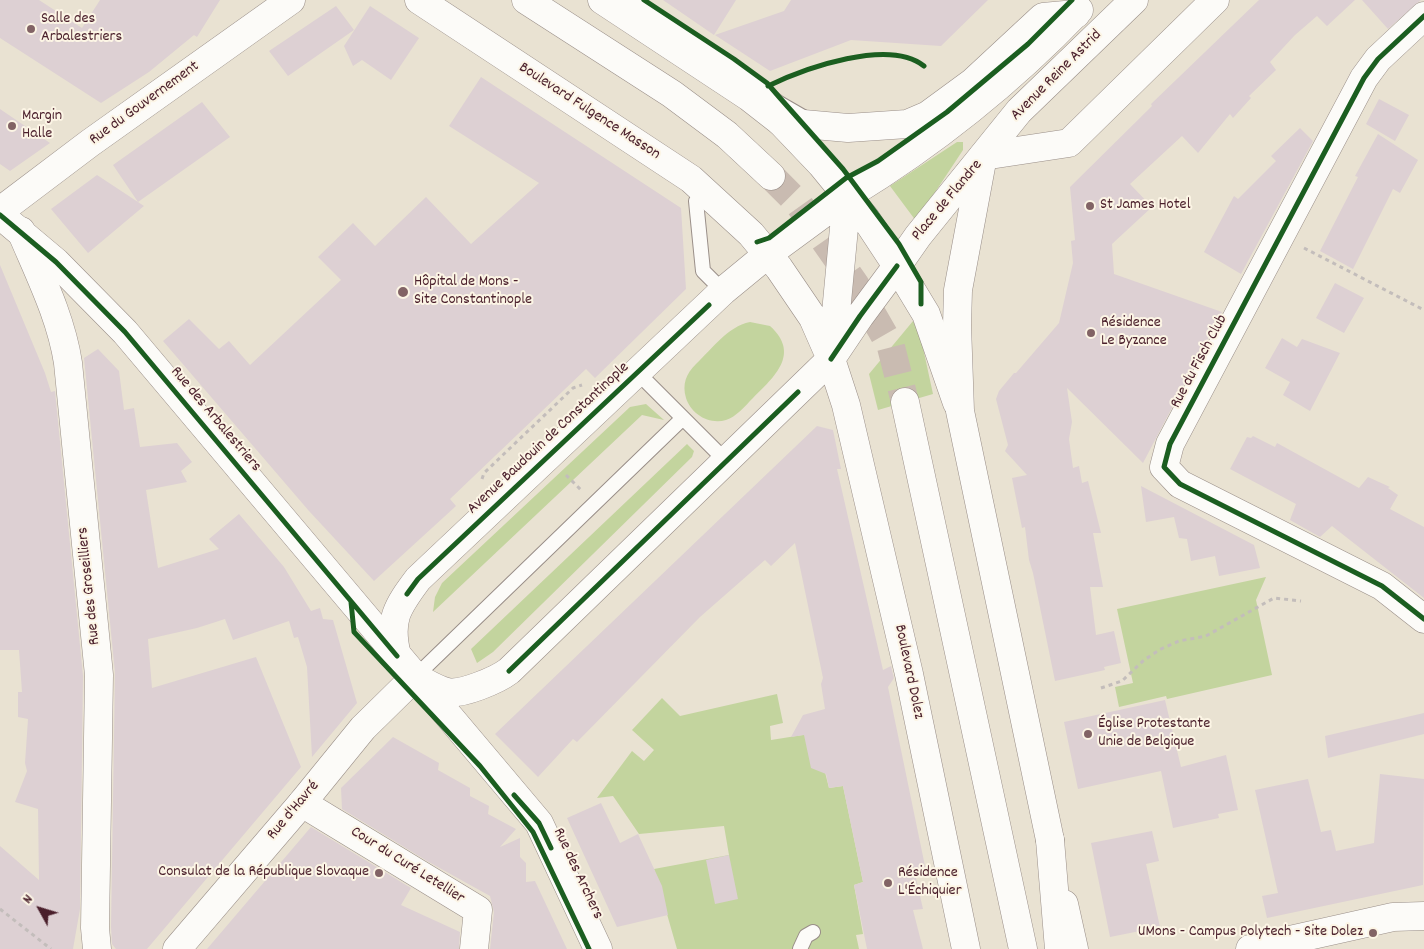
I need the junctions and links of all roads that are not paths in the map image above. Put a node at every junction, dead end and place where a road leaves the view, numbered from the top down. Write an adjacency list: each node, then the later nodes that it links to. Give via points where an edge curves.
1 (291, 0): 17 (main road, Rue du Gouvernement)
2 (418, 0): 16 (main road, Boulevard Fulgence Masson, via 691,179)
3 (526, 0): 14 (main road, via 672,94 727,135)
4 (602, 0): 11 (main road)
5 (628, 0): 10 (lane)
6 (1134, 0): 13 (main road, Avenue Reine Astrid, via 1019,111)
7 (1215, 0): 13 (main road, Place de Flandre, via 1069,143)
8 (1082, 7): 12 (main road, via 1043,16 973,82 928,115 907,124 877,128); 15 (main road, Avenue Reine Astrid, via 988,96 936,137 876,177)
9 (1424, 16): 28 (main road, Rue du Fisch Club, via 1378,59 1364,78 1170,444 1164,467 1180,484 1382,586)
10 (759, 86): 11 (lane); 12 (lane, via 779,103)
11 (776, 118): 12 (main road); 15 (main road)
12 (816, 124)
13 (984, 156): 20 (main road, Place de Flandre); 25 (main road, via 958,290)
14 (771, 176)
15 (841, 189): 19 (main road); 20 (main road, via 866,219); 22 (main road)
16 (704, 191): 19 (main road, Boulevard Fulgence Masson); 21 (lane, via 696,201 703,271)
17 (0, 211)
18 (11, 223): 29 (main road, Rue des Arbalestriers, via 56,262 125,332); 35 (main road, Rue des Groseilliers, via 54,310 68,364 100,675)
19 (759, 244): 21 (main road); 22 (main road, via 813,318)
20 (897, 266): 22 (main road, Place de Flandre); 25 (main road, via 926,314)
21 (716, 298): 23 (main road, Avenue Baudouin de Constantinople)
22 (832, 359): 27 (main road, Place de Flandre); 40 (main road, Boulevard Dolez, via 906,664)
23 (638, 373): 26 (lane); 29 (main road, Avenue Baudouin de Constantinople, via 418,580 393,621 392,636)
24 (906, 402): 41 (main road)
25 (960, 411): 32 (main road)
26 (683, 418): 27 (lane); 30 (lane)
27 (726, 461): 30 (main road, via 500,678 449,692)
28 (1424, 619)
29 (397, 656): 30 (main road, Rue des Arbalestriers)
30 (415, 677): 31 (main road, Rue d'Havré, via 363,728); 38 (main road, Rue des Archers, via 539,823)
31 (302, 803): 36 (main road, Rue d'Havré); 37 (main road, Cour du Curé Letellier, via 478,910)
32 (1050, 840): 42 (main road); 43 (main road)
33 (1424, 916): 44 (main road, via 1393,917)
34 (813, 932): 39 (lane, via 806,936)
35 (97, 949)
36 (177, 949)
37 (474, 949)
38 (598, 949)
39 (800, 949)
40 (966, 949)
41 (1023, 949)
42 (1059, 949)
43 (1074, 949)
44 (1250, 949)

